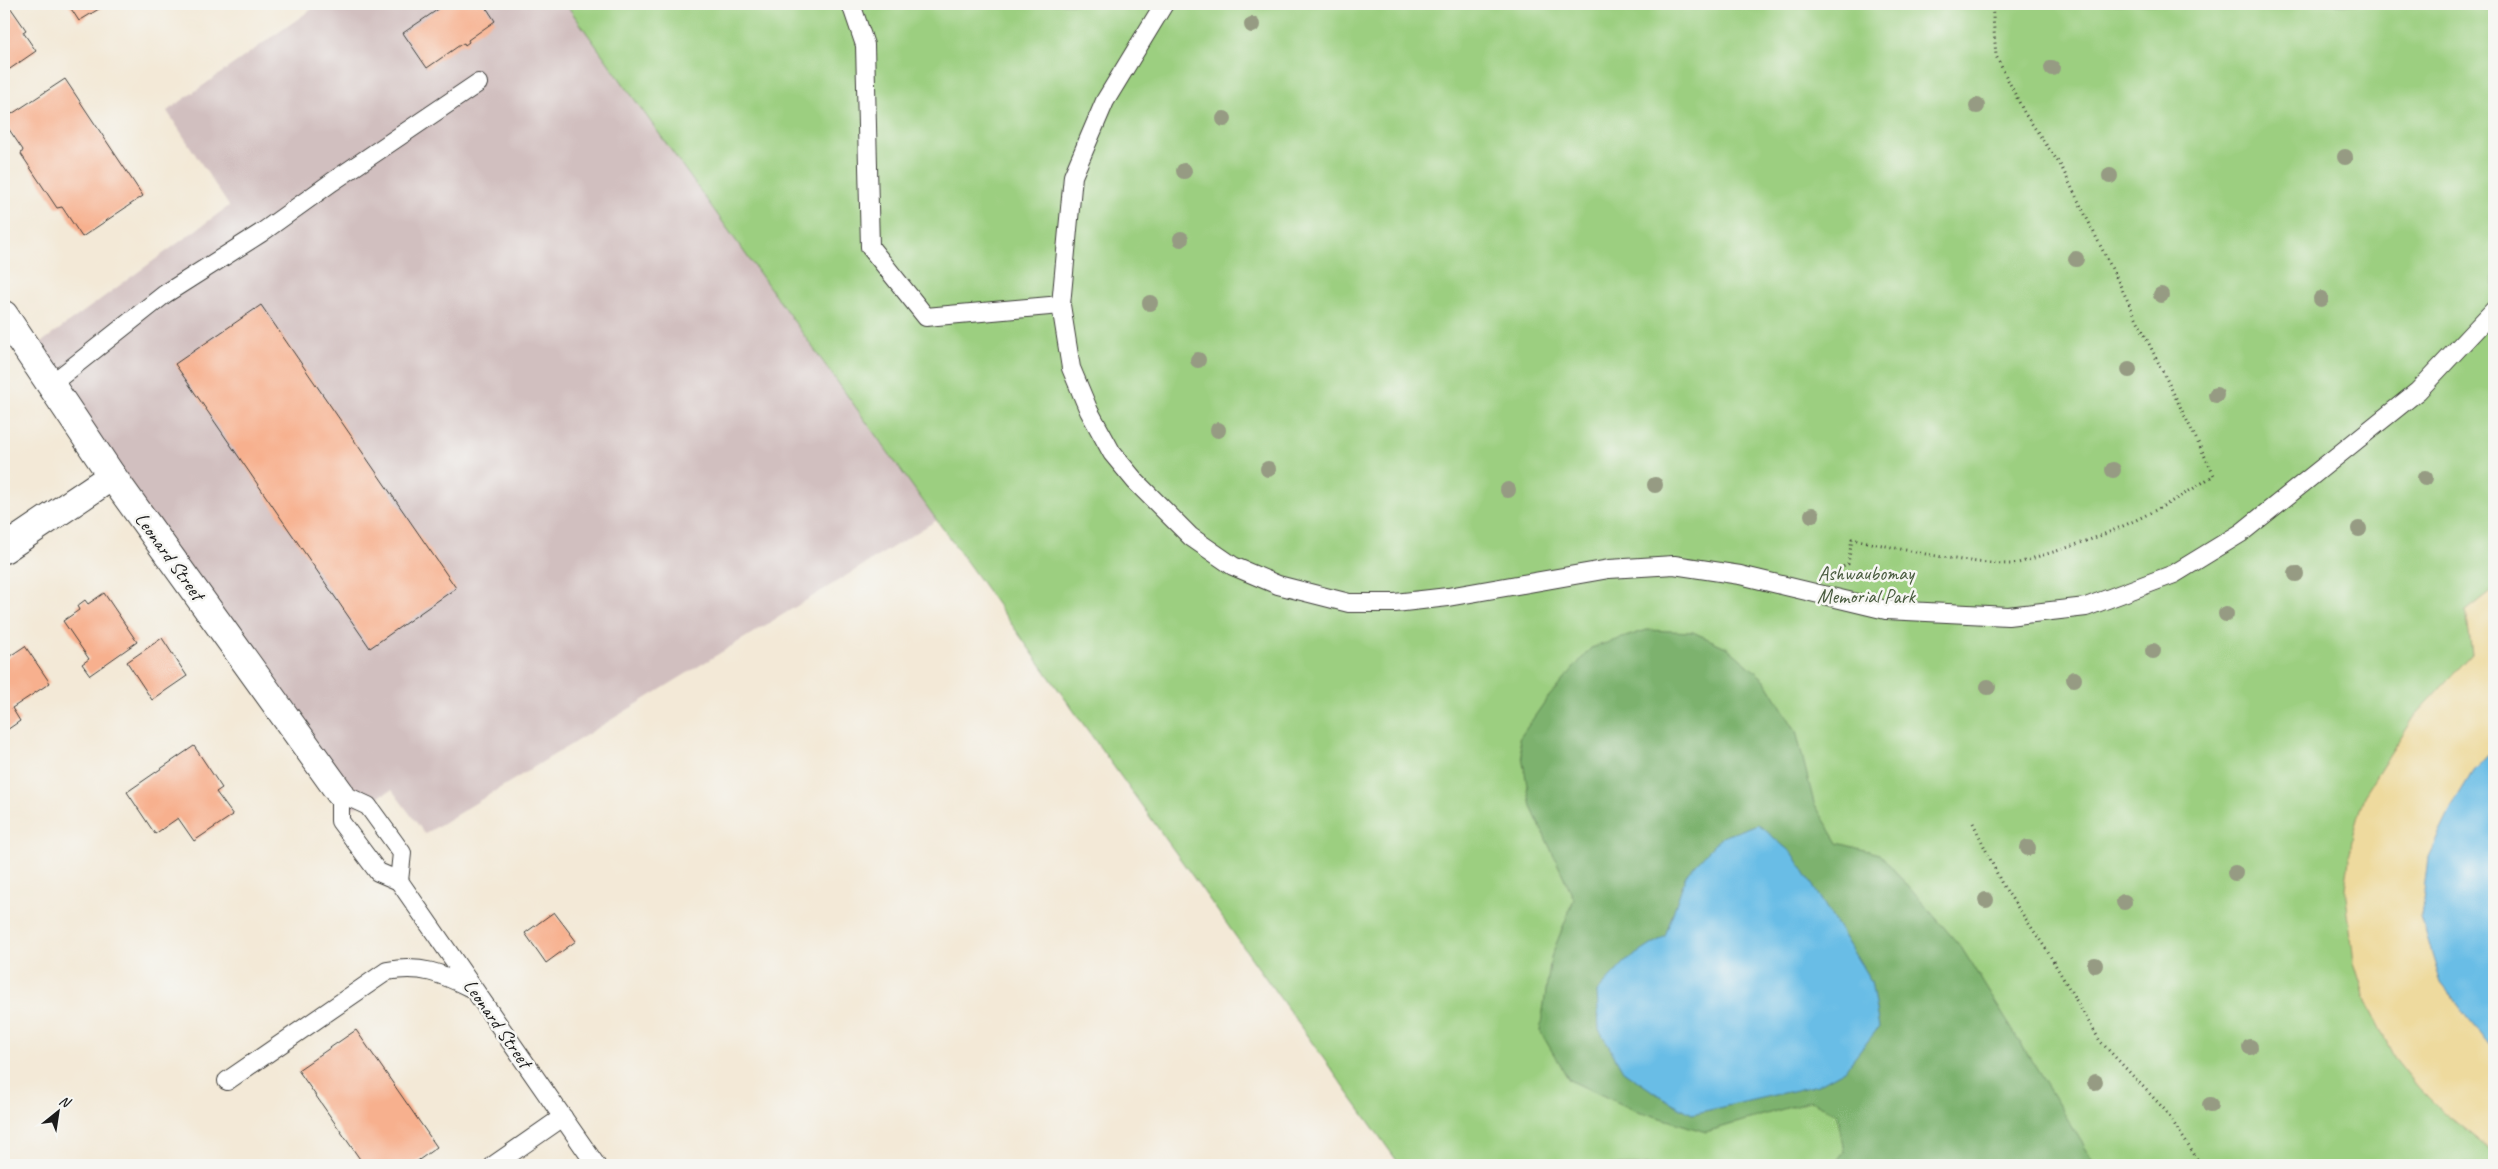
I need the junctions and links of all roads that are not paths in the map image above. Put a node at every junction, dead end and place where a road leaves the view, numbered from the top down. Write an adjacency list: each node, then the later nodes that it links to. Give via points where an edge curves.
1 (851, 4): 4 (lane, via 865,45 870,246 926,317)
2 (1164, 4): 4 (lane, via 1105,101 1073,176)
3 (478, 83): 7 (lane, via 261,233 166,294)
4 (1061, 305): 5 (lane, via 1071,368 1112,453 1191,537 1233,566 1278,585 1349,603 1395,603 1609,569 1674,565 1740,575 1886,610 2008,616 2086,607 2174,574 2241,533 2418,391)
5 (2494, 310)
6 (4, 315): 7 (street, Leonard Street)
7 (50, 384): 8 (street, Leonard Street)
8 (112, 476): 9 (street); 10 (street, Leonard Street)
9 (4, 549)
10 (340, 793): 11 (lane, Leonard Street, via 340,821 378,872); 11 (lane, Leonard Street, via 368,806 402,853)
11 (399, 881): 12 (lane, Leonard Street)
12 (474, 990): 13 (lane, via 443,974 424,969 387,971); 14 (lane, Leonard Street)
13 (227, 1082)
14 (563, 1117): 15 (lane); 16 (lane, Leonard Street)
15 (494, 1165)
16 (596, 1165)

